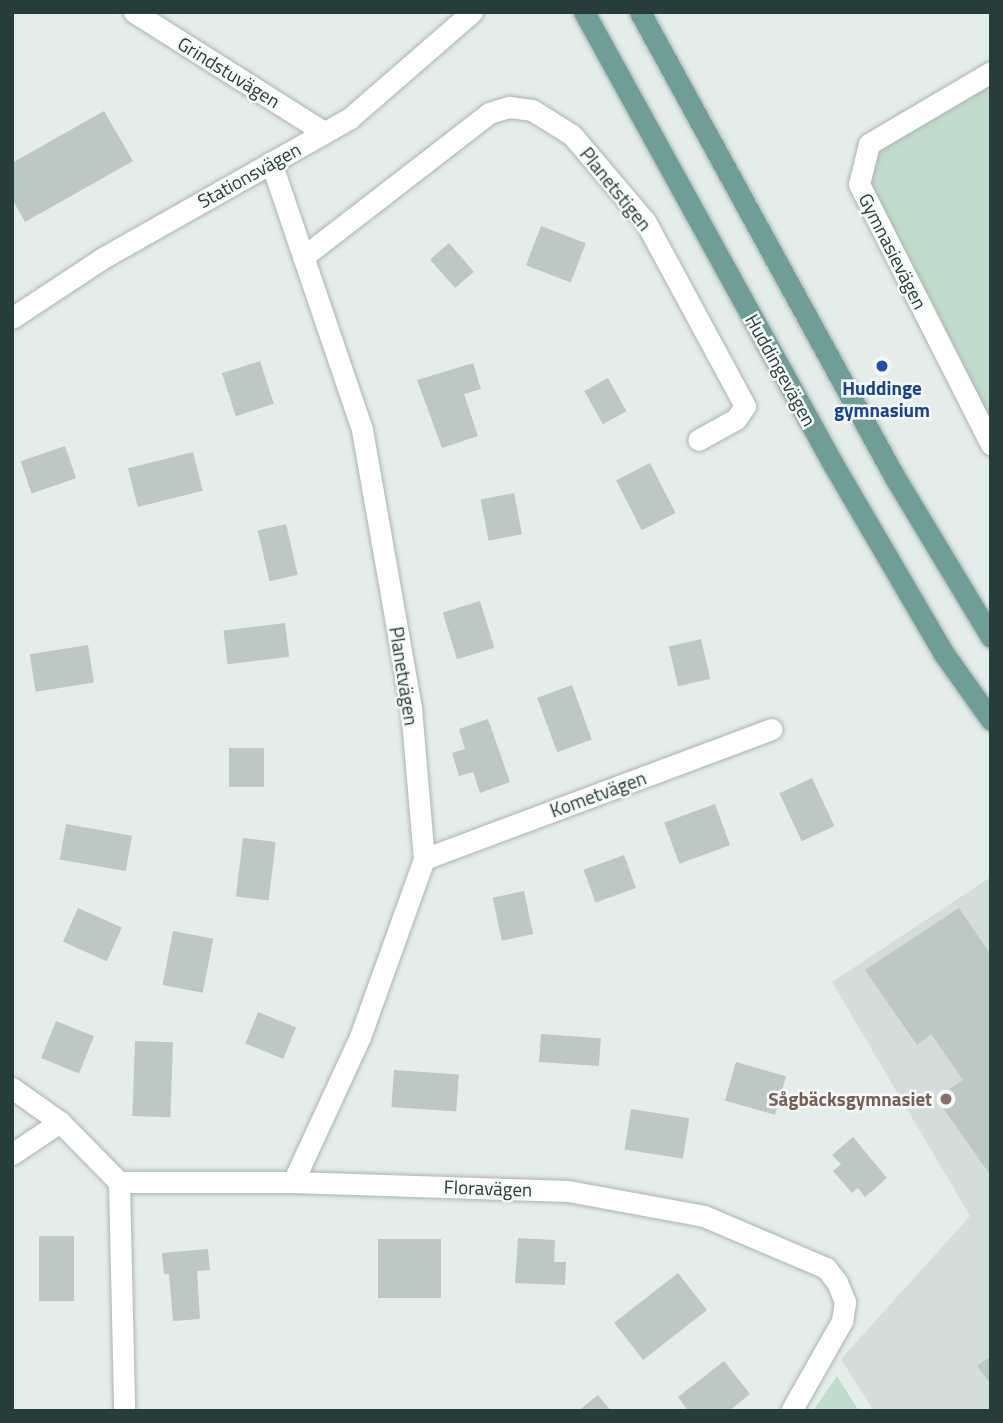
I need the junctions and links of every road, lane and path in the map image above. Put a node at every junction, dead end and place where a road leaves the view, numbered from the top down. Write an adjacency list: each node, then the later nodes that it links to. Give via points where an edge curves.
1 (134, 12): 6 (street, Grindstuvägen)
2 (472, 12): 6 (street, Stationsvägen, via 350,118)
3 (584, 12): 13 (main road, Huddingevägen, via 833,464 944,654)
4 (640, 12): 12 (main road, via 894,476)
5 (991, 72): 11 (street, Gymnasievägen, via 869,144 859,184)
6 (324, 132): 7 (street, Stationsvägen)
7 (271, 162): 8 (street, Planetvägen); 9 (street, Stationsvägen, via 101,259)
8 (303, 257): 10 (street, Planetstigen, via 489,113 509,107 532,110 572,135 645,220 745,406 736,419); 15 (street, Planetvägen, via 362,430 411,708)
9 (12, 317)
10 (698, 440)
11 (991, 444)
12 (991, 638)
13 (991, 720)
14 (772, 729): 15 (street, Kometvägen)
15 (424, 859): 20 (street, Planetvägen, via 360,1037)
16 (12, 1088): 17 (street)
17 (60, 1122): 18 (street); 19 (street)
18 (12, 1154)
19 (119, 1182): 20 (street, Floravägen); 21 (street)
20 (293, 1182): 22 (street, Floravägen, via 568,1191 704,1216 826,1268 845,1302 842,1321)
21 (124, 1411)
22 (791, 1411)

